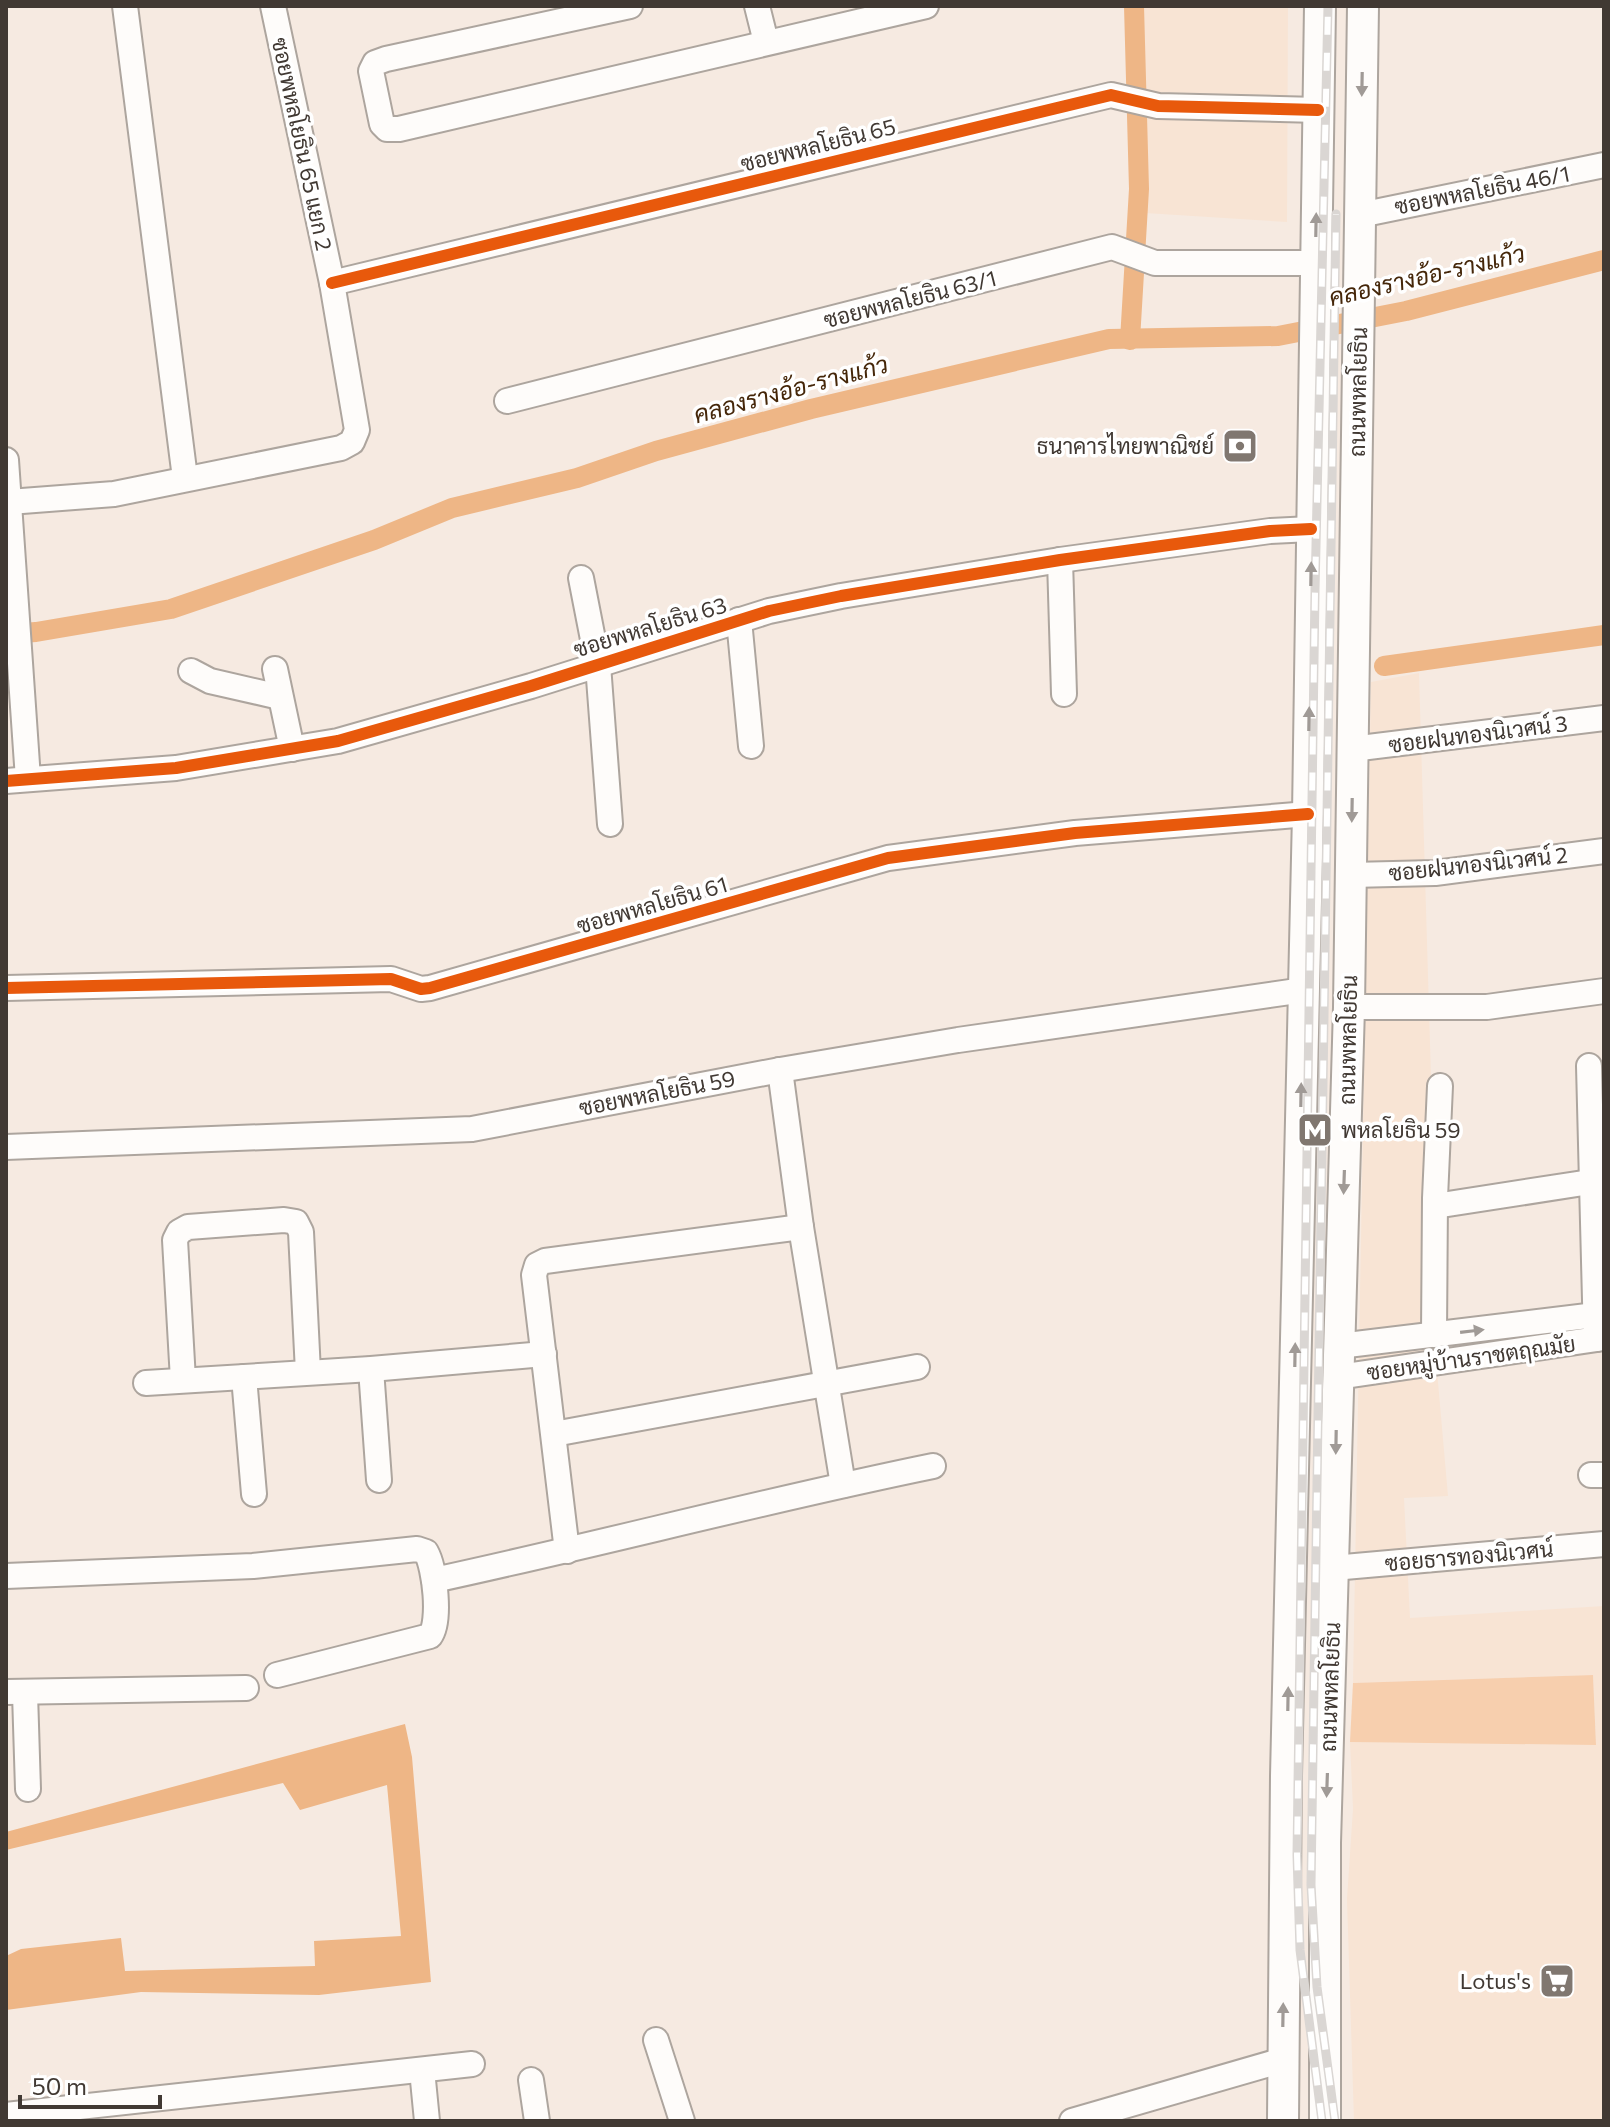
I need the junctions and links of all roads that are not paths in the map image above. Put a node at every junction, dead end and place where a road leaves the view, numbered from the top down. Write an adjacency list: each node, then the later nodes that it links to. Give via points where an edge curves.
1 (125, 6): 16 (street)
2 (273, 6): 13 (street, ซอยพหลโยธิน 65 แยก 2)
3 (630, 6): 8 (street, via 375,63 371,71 382,124 399,129)
4 (757, 6): 8 (street)
5 (926, 6): 8 (street)
6 (1320, 6): 9 (main road, ถนนพหลโยธิน)
7 (1363, 6): 11 (main road, ถนนพหลโยธิน, one-way to 11)
8 (766, 42)
9 (1318, 110): 12 (main road, ถนนพหลโยธิน, one-way to 9); 13 (street, ซอยพหลโยธิน 65, via 1158,106 1111,95)
10 (1604, 165): 11 (street, ซอยพหลโยธิน 46/1)
11 (1360, 215): 22 (main road, ถนนพหลโยธิน)
12 (1316, 263): 14 (street, ซอยพหลโยธิน 63/1, via 1155,263 1112,247); 18 (main road, ถนนพหลโยธิน)
13 (332, 283): 16 (street, ซอยพหลโยธิน 65 แยก 2, via 357,430 352,442)
14 (507, 401)
15 (6, 460): 17 (street)
16 (185, 478): 17 (street, via 114,494)
17 (9, 502): 33 (street)
18 (1311, 529): 19 (street, ซอยพหลโยธิน 63); 24 (main road, ถนนพหลโยธิน, one-way to 18)
19 (1060, 560): 21 (street, ซอยพหลโยธิน 63, via 841,596); 27 (street)
20 (581, 578): 23 (street)
21 (739, 620): 23 (street, ซอยพหลโยธิน 63); 30 (street)
22 (1354, 662): 24 (main road); 32 (main road, ถนนพหลโยธิน)
23 (598, 665): 31 (street, ซอยพหลโยธิน 63, via 338,741); 35 (street)
24 (1310, 666): 34 (main road, ถนนพหลโยธิน, one-way to 24)
25 (275, 669): 28 (street)
26 (191, 671): 28 (street, via 210,681)
27 (1064, 694)
28 (280, 697): 31 (street)
29 (1604, 718): 32 (street, ซอยฝนทองนิเวศน์ 3)
30 (751, 746)
31 (292, 749): 33 (street, ซอยพหลโยธิน 63, via 176,768)
32 (1352, 749): 37 (main road, ถนนพหลโยธิน, one-way to 37)
33 (17, 780)
34 (1308, 814): 38 (street, ซอยพหลโยธิน 61, via 1075,833 888,858 430,988 391,979); 39 (main road, ถนนพหลโยธิน)
35 (610, 824)
36 (1604, 851): 37 (street, ซอยฝนทองนิเวศน์ 2, via 1435,873)
37 (1351, 875): 41 (main road, ถนนพหลโยธิน)
38 (6, 988)
39 (1304, 990): 43 (street, ซอยพหลโยธิน 59); 77 (main road, ถนนพหลโยธิน, one-way to 39)
40 (1604, 991): 41 (street, via 1487,1007)
41 (1349, 1007): 52 (main road, ถนนพหลโยธิน, one-way to 52)
42 (1589, 1066): 45 (street)
43 (780, 1070): 46 (street, ซอยพหลโยธิน 59, via 472,1129); 49 (street)
44 (1440, 1086): 48 (street)
45 (1596, 1136): 47 (street)
46 (6, 1147)
47 (1590, 1182): 48 (street); 50 (street)
48 (1435, 1206): 51 (street)
49 (801, 1227): 53 (street, via 545,1261 534,1275); 61 (street)
50 (1600, 1327): 51 (street, ซอยหมู่บ้านราชตฤณมัย, one-way to 50); 58 (street, ซอยหมู่บ้านราชตฤณมัย)
51 (1434, 1335): 52 (street, ซอยหมู่บ้านราชตฤณมัย)
52 (1339, 1346): 58 (main road, ถนนพหลโยธิน)
53 (544, 1354): 55 (street); 62 (street)
54 (917, 1367): 61 (street)
55 (371, 1369): 56 (street); 64 (street)
56 (308, 1372): 57 (street); 59 (street, via 301,1232 296,1222 284,1220 179,1232 175,1240)
57 (244, 1377): 59 (street); 66 (street)
58 (1338, 1377): 69 (main road, ถนนพหลโยธิน, one-way to 69)
59 (183, 1380): 60 (street)
60 (146, 1383)
61 (827, 1383): 62 (street); 65 (street)
62 (554, 1434): 68 (street)
63 (933, 1466): 65 (street)
64 (379, 1480)
65 (843, 1485): 68 (street)
66 (254, 1494)
67 (1604, 1544): 69 (street, ซอยธารทองนิเวศน์)
68 (567, 1551): 71 (street)
69 (1333, 1568): 87 (main road, ถนนพหลโยธิน, one-way to 87, via 1325,1843)
70 (6, 1576): 71 (street, via 253,1566 417,1549 429,1557)
71 (434, 1580): 72 (street, via 435,1624 430,1636)
72 (277, 1675)
73 (246, 1688): 74 (street)
74 (16, 1693): 75 (street)
75 (28, 1789)
76 (656, 2040): 84 (street)
77 (1283, 2060): 85 (street); 86 (main road, ถนนพหลโยธิน)
78 (472, 2064): 79 (street)
79 (422, 2070): 81 (street); 82 (street)
80 (531, 2080): 83 (street)
81 (6, 2115)
82 (427, 2121)
83 (537, 2121)
84 (682, 2121)
85 (1072, 2121)
86 (1283, 2121)
87 (1325, 2121)

